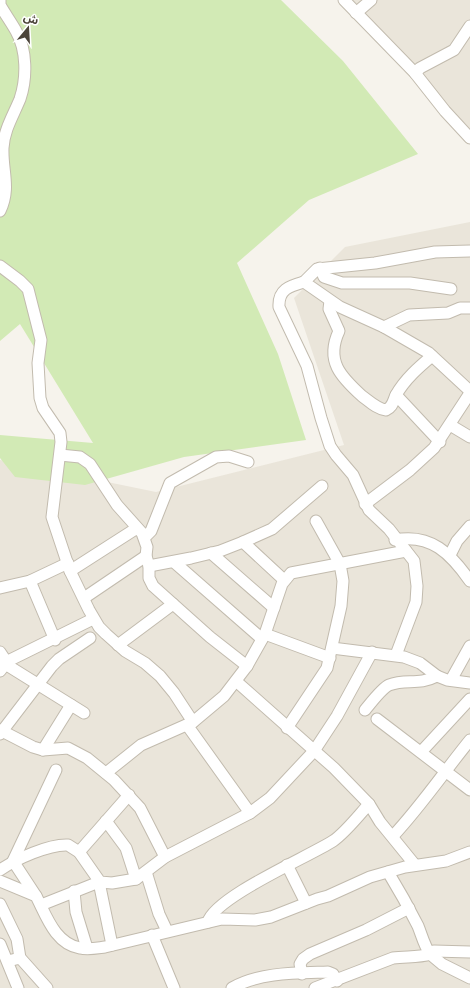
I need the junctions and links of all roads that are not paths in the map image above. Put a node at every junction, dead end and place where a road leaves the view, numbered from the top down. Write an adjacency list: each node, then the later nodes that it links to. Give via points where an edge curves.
1 (0, 0): 8 (street, via 0,5 17,31 23,46 25,71 21,94 4,136 6,191)
2 (344, 0): 4 (street)
3 (371, 0): 4 (street)
4 (356, 13): 6 (street)
5 (470, 26): 6 (street, via 454,50)
6 (414, 73): 7 (street)
7 (468, 131)
8 (0, 211)
9 (470, 251): 11 (street, via 435,252 376,263)
10 (0, 266): 23 (street, via 28,289 41,340 38,363 40,398 43,408 60,433)
11 (320, 268): 12 (street, via 314,270); 13 (street, via 324,277 342,283 410,283)
12 (304, 282): 14 (street); 26 (street, via 290,285 282,292 279,300 280,311 307,366 330,446 353,475)
13 (451, 289)
14 (330, 301): 16 (street); 19 (street, via 329,310 340,331 334,352 342,377 382,410 390,408)
15 (470, 308): 16 (street, via 460,308 442,314 408,315)
16 (384, 326): 17 (street)
17 (432, 356): 18 (street); 19 (street, via 408,378)
18 (470, 392): 20 (street)
19 (396, 395): 22 (street)
20 (450, 425): 21 (street); 22 (street)
21 (470, 437)
22 (440, 442): 26 (street, via 410,470)
23 (60, 455): 29 (street, via 80,457 90,464 117,505); 39 (street, via 52,514)
24 (248, 462): 30 (street, via 220,456 170,483 151,530)
25 (322, 486): 32 (street, via 272,529)
26 (365, 504): 31 (street)
27 (316, 521): 38 (street)
28 (470, 526): 35 (street, via 457,541)
29 (137, 528): 30 (street); 39 (street)
30 (145, 537): 36 (street)
31 (396, 540): 33 (street); 35 (street, via 418,539)
32 (243, 542): 34 (street); 40 (street)
33 (406, 551): 38 (street); 56 (street, via 414,561 416,602)
34 (211, 554): 37 (street); 46 (street)
35 (450, 555): 42 (street)
36 (148, 561): 37 (street); 44 (street); 45 (street, via 149,578 153,586)
37 (174, 562): 48 (street)
38 (340, 564): 40 (street, via 291,573); 55 (street, via 343,594)
39 (69, 567): 41 (street); 44 (street)
40 (284, 580): 46 (street)
41 (30, 581): 43 (street); 50 (street)
42 (470, 581)
43 (0, 588)
44 (84, 598): 47 (street)
45 (173, 604): 51 (street); 58 (street)
46 (274, 608): 48 (street)
47 (93, 619): 50 (street); 51 (street)
48 (264, 637): 55 (street); 58 (street)
49 (90, 638): 64 (street, via 59,659)
50 (55, 640): 57 (street)
51 (118, 645): 70 (street, via 160,676 174,693)
52 (470, 646): 61 (street)
53 (0, 652): 57 (street)
54 (372, 652): 55 (street); 56 (street); 75 (street, via 337,716)
55 (331, 653): 71 (street, via 322,677)
56 (396, 655): 60 (street, via 415,660)
57 (8, 661): 59 (street); 64 (street, via 10,667)
58 (247, 666): 62 (street)
59 (0, 671)
60 (437, 676): 61 (street); 67 (street, via 425,682 387,685)
61 (451, 680): 63 (street)
62 (237, 682): 70 (street, via 214,707); 71 (street)
63 (470, 683)
64 (37, 684): 66 (street); 72 (street)
65 (470, 699): 76 (street)
66 (72, 705): 68 (street); 74 (street)
67 (365, 710)
68 (84, 713)
69 (377, 719): 76 (street)
70 (190, 724): 79 (street, via 141,745); 83 (street)
71 (287, 728): 75 (street)
72 (1, 732): 74 (street, via 28,746)
73 (470, 740): 78 (street)
74 (43, 750): 79 (street, via 72,750)
75 (314, 751): 82 (street); 83 (street, via 270,798)
76 (421, 752): 78 (street)
77 (56, 770): 89 (street)
78 (445, 770): 80 (street); 85 (street, via 424,801)
79 (106, 773): 81 (street)
80 (470, 790)
81 (129, 795): 84 (street); 88 (street, via 145,816)
82 (369, 804): 85 (street); 90 (street, via 334,841)
83 (250, 813): 88 (street)
84 (106, 821): 86 (street); 95 (street, via 126,848)
85 (392, 836): 91 (street)
86 (79, 852): 89 (street, via 72,846 63,845); 97 (street)
87 (470, 852): 91 (street, via 446,861)
88 (165, 857): 93 (street)
89 (13, 861): 92 (street); 99 (street)
90 (287, 865): 100 (street); 103 (street, via 213,912)
91 (415, 865): 94 (street)
92 (0, 870)
93 (146, 872): 95 (street); 104 (street)
94 (388, 872): 100 (street); 102 (street)
95 (136, 879): 97 (street, via 112,883)
96 (0, 881): 99 (street)
97 (99, 882): 98 (street); 107 (street)
98 (74, 892): 99 (street); 108 (street, via 76,912)
99 (38, 900): 108 (street, via 52,928 61,938 77,947)
100 (306, 903): 103 (street, via 259,920 227,919)
101 (0, 904): 111 (street, via 17,939)
102 (409, 908): 110 (street); 113 (street, via 310,954 300,964)
103 (208, 922): 104 (street)
104 (166, 931): 105 (street)
105 (152, 935): 107 (street); 118 (street)
106 (0, 944): 112 (street)
107 (112, 945): 108 (street)
108 (87, 948)
109 (470, 952): 110 (street)
110 (430, 954): 114 (street, via 442,964); 115 (street, via 393,958)
111 (20, 958): 112 (street); 117 (street)
112 (8, 961): 116 (street)
113 (302, 974): 115 (street, via 328,972 333,974); 119 (street, via 255,979)
114 (470, 978)
115 (337, 981): 120 (street)
116 (18, 988)
117 (47, 988)
118 (174, 988)
119 (232, 988)
120 (315, 988)

